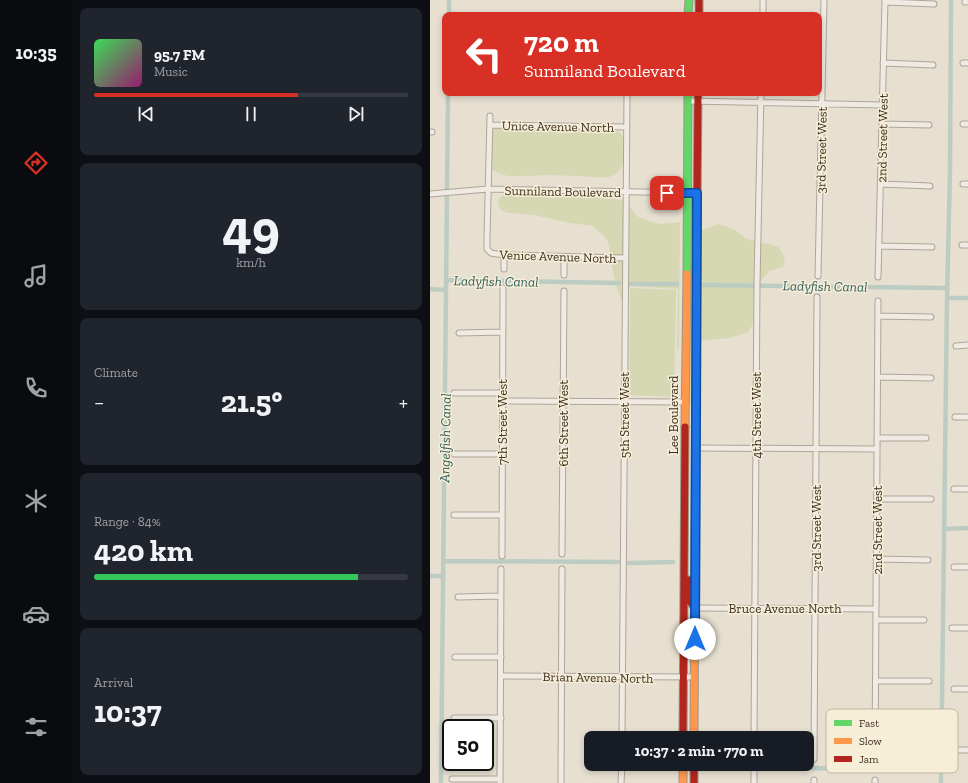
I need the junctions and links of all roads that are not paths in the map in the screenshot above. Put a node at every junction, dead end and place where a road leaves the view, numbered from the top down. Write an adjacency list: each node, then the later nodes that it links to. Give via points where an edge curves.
1 (689, 0): 7 (main road)
2 (699, 0): 8 (main road)
3 (764, 0): 9 (street)
4 (824, 0): 19 (street, 3rd Street West)
5 (885, 1): 6 (street); 10 (street, 2nd Street West)
6 (934, 4)
7 (688, 12)
8 (699, 12)
9 (763, 12)
10 (884, 63): 11 (street); 20 (street, 2nd Street West)
11 (933, 65)
12 (627, 96): 25 (street, 5th Street West)
13 (688, 96): 16 (main road, Lee Boulevard)
14 (698, 96): 17 (main road, Lee Boulevard)
15 (761, 96): 18 (street, 4th Street West)
16 (688, 101): 17 (street); 30 (main road, Lee Boulevard)
17 (698, 101): 18 (street); 31 (main road, Lee Boulevard)
18 (761, 102): 19 (street); 67 (street, 4th Street West)
19 (822, 104): 20 (street); 42 (street, 3rd Street West)
20 (882, 105): 22 (street, 2nd Street West)
21 (490, 116): 23 (street)
22 (882, 124): 24 (street); 26 (street, 2nd Street West)
23 (490, 125): 25 (street, Unice Avenue North); 28 (street)
24 (929, 125)
25 (627, 127): 29 (street, 5th Street West)
26 (881, 184): 27 (street); 35 (street, 2nd Street West)
27 (930, 186)
28 (488, 189): 29 (street, Sunniland Boulevard); 32 (street, Sunniland Boulevard); 37 (street, Venice Avenue North, via 488,249 491,253)
29 (626, 192): 30 (street, Sunniland Boulevard); 39 (street, 5th Street West)
30 (687, 193): 31 (street, Sunniland Boulevard); 61 (main road, Lee Boulevard)
31 (697, 193): 66 (main road, Lee Boulevard)
32 (430, 194)
33 (962, 245): 34 (street)
34 (968, 245)
35 (879, 246): 36 (street); 43 (street, 2nd Street West)
36 (932, 247)
37 (504, 255): 38 (street, Venice Avenue North); 40 (street)
38 (564, 257): 39 (street, Venice Avenue North); 41 (street)
39 (625, 258): 60 (street, 5th Street West)
40 (504, 269)
41 (564, 275)
42 (818, 276)
43 (878, 277)
44 (503, 288): 50 (street, 7th Street West)
45 (564, 291): 59 (street, 6th Street West)
46 (817, 297): 68 (street, 3rd Street West)
47 (878, 301): 48 (street, 2nd Street West)
48 (878, 316): 49 (street); 54 (street, 2nd Street West)
49 (931, 317)
50 (503, 332): 51 (street); 57 (street, 7th Street West)
51 (459, 333)
52 (968, 345): 53 (street)
53 (956, 346)
54 (878, 377): 55 (street); 64 (street, 2nd Street West)
55 (931, 378)
56 (454, 393): 57 (street)
57 (502, 393): 58 (street, 7th Street West)
58 (502, 401): 59 (street); 71 (street, 7th Street West)
59 (563, 401): 60 (street); 80 (street, 6th Street West)
60 (624, 402): 61 (street); 102 (street, 5th Street West)
61 (685, 402): 72 (main road, via 690,409 689,462); 79 (main road, Lee Boulevard)
62 (955, 417): 63 (street)
63 (968, 417)
64 (877, 438): 65 (street); 69 (street, 2nd Street West)
65 (926, 438)
66 (696, 448): 67 (street); 72 (main road, Lee Boulevard)
67 (756, 448): 68 (street); 91 (street, 4th Street West)
68 (816, 449): 69 (street); 92 (street, 3rd Street West)
69 (877, 449): 75 (street, 2nd Street West)
70 (454, 454): 71 (street)
71 (502, 454): 78 (street, 7th Street West)
72 (696, 474): 90 (main road, Lee Boulevard)
73 (954, 489): 74 (street)
74 (968, 489)
75 (877, 499): 76 (street); 82 (street, 2nd Street West)
76 (931, 499)
77 (454, 515): 78 (street)
78 (502, 515): 81 (street, 7th Street West)
79 (684, 539): 90 (main road, via 689,544 689,600); 103 (main road, Lee Boulevard)
80 (562, 554)
81 (502, 556)
82 (876, 559): 83 (street); 93 (street, 2nd Street West)
83 (928, 560)
84 (954, 567): 85 (street)
85 (968, 567)
86 (501, 569): 88 (street)
87 (562, 569): 101 (street)
88 (501, 596): 89 (street); 99 (street)
89 (458, 597)
90 (695, 608): 91 (street, Bruce Avenue North); 104 (main road, Lee Boulevard)
91 (755, 608): 92 (street, Bruce Avenue North); 115 (street, 4th Street West)
92 (815, 608): 93 (street, Bruce Avenue North); 116 (street, 3rd Street West)
93 (876, 609): 94 (street, 2nd Street West)
94 (876, 620): 95 (street); 105 (street, 2nd Street West)
95 (924, 620)
96 (952, 628): 97 (street)
97 (968, 628)
98 (455, 657): 99 (street)
99 (501, 657): 100 (street)
100 (501, 676): 101 (street, Brian Avenue North); 111 (street)
101 (562, 676): 102 (street, Brian Avenue North); 123 (street)
102 (622, 677): 103 (street, Brian Avenue North); 112 (street, 5th Street West)
103 (683, 677): 104 (street, Brian Avenue North); 113 (main road, Lee Boulevard)
104 (694, 677): 114 (main road, Lee Boulevard)
105 (876, 681): 106 (street); 109 (street, 2nd Street West)
106 (929, 681)
107 (954, 689): 108 (street)
108 (968, 689)
109 (876, 709)
110 (454, 718): 111 (street)
111 (500, 718): 122 (street)
112 (622, 731)
113 (683, 731)
114 (694, 731)
115 (754, 731)
116 (814, 759)
117 (622, 771): 124 (street)
118 (683, 771): 125 (main road)
119 (694, 771): 126 (main road)
120 (754, 771): 127 (street)
121 (452, 779): 122 (street)
122 (500, 781)
123 (561, 783)
124 (621, 783)
125 (683, 783)
126 (694, 783)
127 (754, 783)

